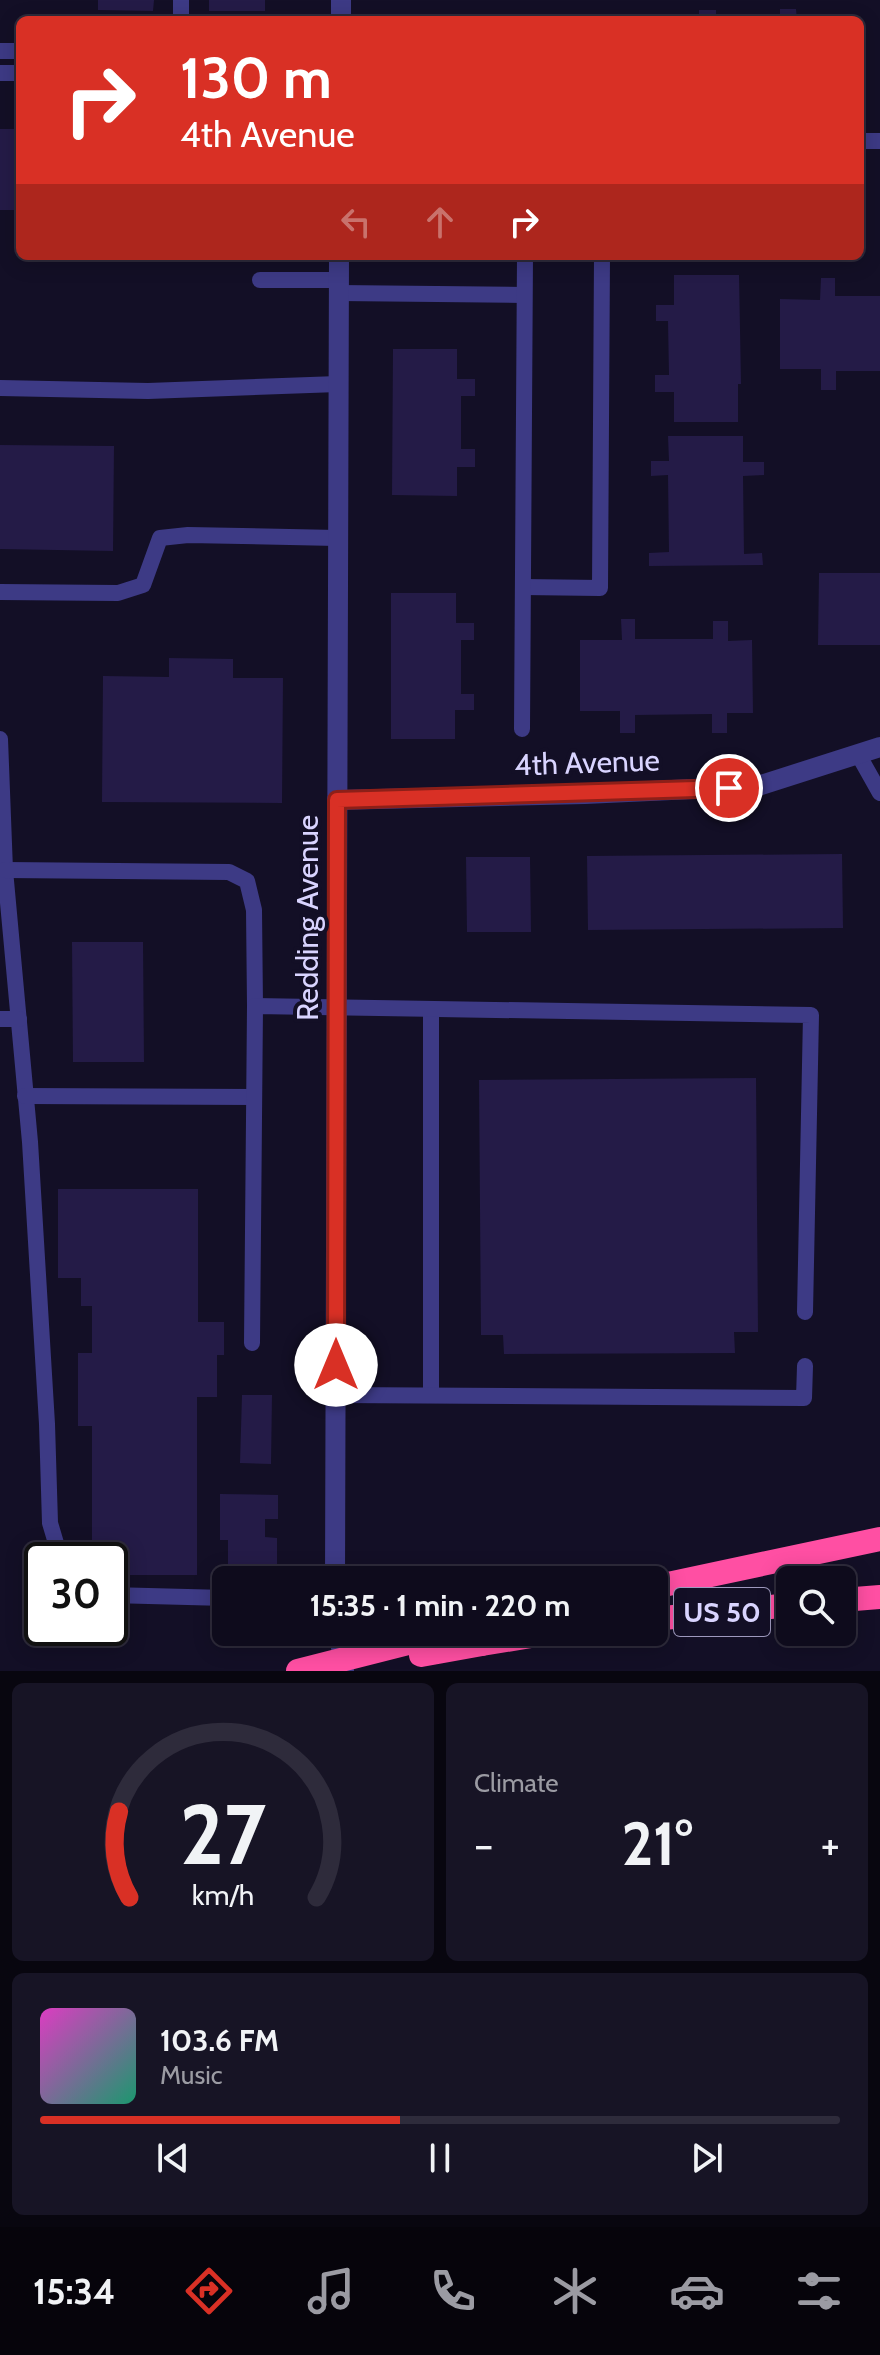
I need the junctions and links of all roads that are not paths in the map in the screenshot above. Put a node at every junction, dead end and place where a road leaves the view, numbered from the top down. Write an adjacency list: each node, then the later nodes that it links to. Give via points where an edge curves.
1 (339, 260): 5 (street, Redding Avenue)
2 (525, 260): 6 (lane)
3 (602, 260): 10 (lane, via 600,588)
4 (260, 280): 5 (lane)
5 (338, 287): 6 (lane); 7 (street, Redding Avenue)
6 (524, 295): 10 (lane)
7 (338, 384): 8 (lane, via 148,391); 9 (street, Redding Avenue)
8 (0, 388)
9 (337, 538): 11 (lane, via 160,538 143,585 118,593); 17 (street, Redding Avenue)
10 (523, 587): 12 (lane)
11 (0, 592)
12 (522, 729)
13 (0, 739): 18 (lane)
14 (880, 747): 15 (street, 4th Avenue)
15 (858, 754): 16 (lane); 17 (street, 4th Avenue, via 758,786)
16 (880, 793)
17 (337, 800): 20 (street, Redding Avenue)
18 (5, 870): 19 (lane, via 229,872 247,881 254,910); 23 (lane)
19 (255, 1006): 20 (lane); 25 (lane)
20 (338, 1007): 21 (lane); 29 (street, Redding Avenue)
21 (431, 1009): 26 (lane, via 811,1015); 30 (lane)
22 (0, 1019): 23 (lane)
23 (19, 1019): 24 (lane)
24 (25, 1096): 25 (lane); 32 (lane, via 50,1523)
25 (254, 1097): 27 (lane)
26 (805, 1312)
27 (252, 1343)
28 (805, 1366): 30 (lane, via 804,1398)
29 (336, 1395): 30 (lane); 33 (street, Redding Avenue)
30 (431, 1395)
31 (880, 1539): 34 (highway)
32 (56, 1542)
33 (335, 1566)
34 (668, 1584)
35 (128, 1595): 37 (lane)
36 (880, 1597): 38 (highway)
37 (212, 1598)
38 (856, 1599)
39 (776, 1606): 40 (highway, US 50)
40 (668, 1618)
41 (341, 1646): 46 (street)
42 (396, 1646): 44 (highway, bridge)
43 (471, 1646): 45 (highway, bridge)
44 (298, 1671)
45 (335, 1671)
46 (344, 1671)

